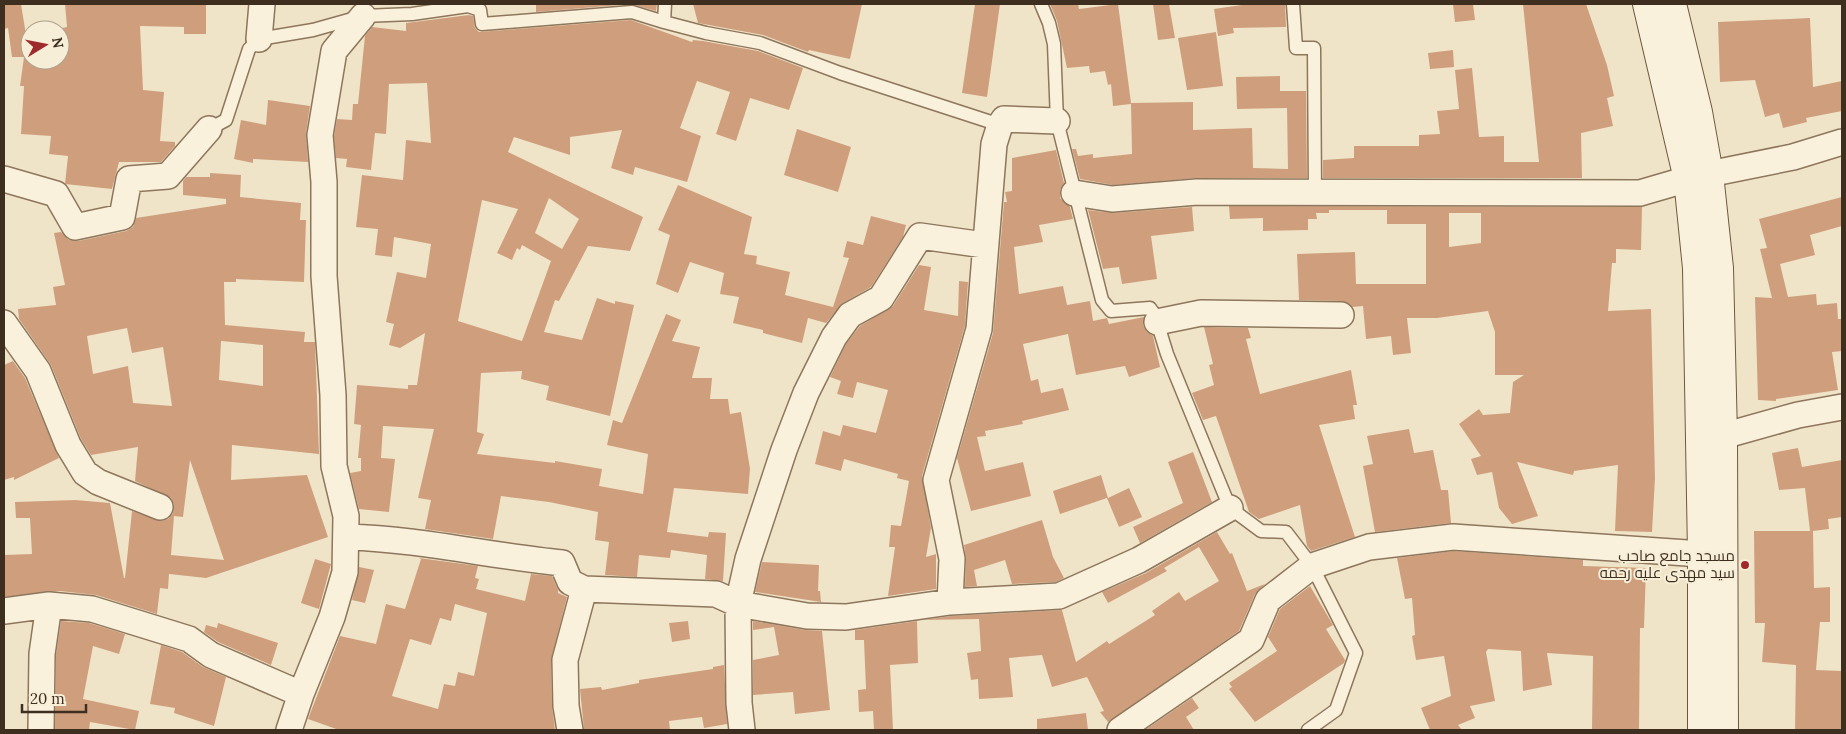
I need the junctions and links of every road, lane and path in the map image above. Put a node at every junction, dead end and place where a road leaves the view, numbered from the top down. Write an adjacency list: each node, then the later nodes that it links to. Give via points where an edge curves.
1 (262, 4): 9 (street)
2 (665, 4): 8 (lane)
3 (1041, 4): 10 (lane, via 1054,44)
4 (1294, 4): 17 (lane, via 1296,48 1314,48)
5 (1647, 4): 14 (main road)
6 (1672, 4): 14 (main road, via 1698,112)
7 (363, 16): 8 (lane, via 412,14 468,6 480,10 482,24 632,12); 9 (lane, via 312,30); 26 (street, via 334,51 320,136 334,466)
8 (664, 22): 11 (lane, via 760,43 840,73)
9 (259, 39): 12 (lane, via 249,49 226,120)
10 (1057, 120): 11 (street, via 1004,119); 16 (lane)
11 (1000, 125): 18 (street, via 994,144)
12 (209, 129): 15 (street, via 168,176 129,179 122,217 74,227 56,194)
13 (1842, 142): 14 (street, via 1793,157)
14 (1698, 176): 17 (street, via 1640,193); 23 (main road, via 1719,268); 27 (main road)
15 (4, 179)
16 (1074, 193): 17 (street, via 1112,198 1198,192); 20 (lane, via 1102,300 1111,310 1150,308)
17 (1314, 193)
18 (984, 245): 30 (street, via 979,329 936,480 952,559); 32 (street, via 920,236 881,298 850,315 834,337 806,393 784,450 748,559)
19 (1341, 315): 20 (street, via 1201,313)
20 (1157, 322): 25 (lane)
21 (4, 323): 24 (street, via 38,371 68,445 85,473 98,482)
22 (1842, 407): 23 (street, via 1798,415)
23 (1723, 436): 42 (main road)
24 (160, 507)
25 (1230, 508): 28 (lane, via 1261,531 1286,532); 30 (street, via 1139,560 1059,596)
26 (348, 537): 29 (street, via 393,538 562,563 570,582); 34 (street, via 345,572 332,617)
27 (1702, 554): 28 (street, via 1453,537 1369,547); 41 (main road)
28 (1312, 566): 39 (street, via 1268,600 1252,640); 40 (lane, via 1356,653 1336,710)
29 (584, 589): 32 (street, via 716,594); 37 (street, via 565,660)
30 (950, 602): 32 (street, via 846,617 808,616)
31 (49, 604): 33 (street); 34 (street, via 92,609 189,640 211,655); 35 (street, via 42,654)
32 (738, 604): 38 (street)
33 (4, 611)
34 (301, 694): 36 (street)
35 (41, 730)
36 (289, 730)
37 (570, 730)
38 (742, 730)
39 (1120, 730)
40 (1308, 730)
41 (1702, 730)
42 (1724, 730)

